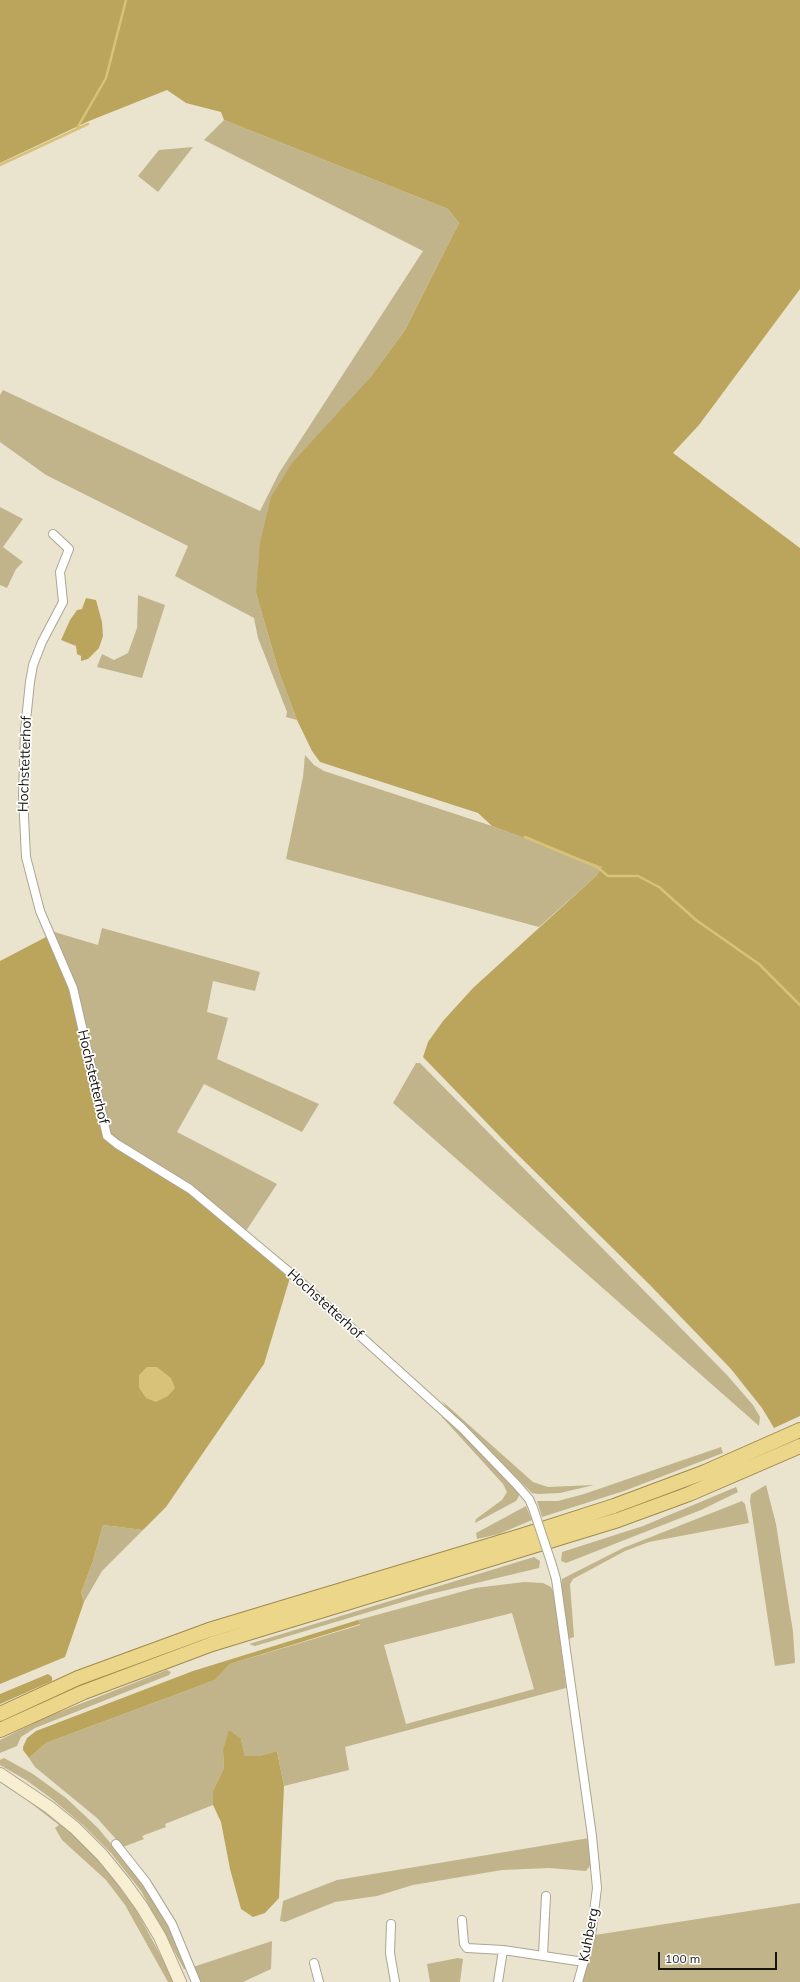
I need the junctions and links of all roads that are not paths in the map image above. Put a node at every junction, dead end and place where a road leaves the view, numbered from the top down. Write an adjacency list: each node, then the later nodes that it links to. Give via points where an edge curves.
1 (53, 534): 4 (street, Hochstetterhof, via 69,549 60,572 63,602 42,642 30,682 25,730 23,796 26,857 40,911 73,988 106,1136 190,1189 294,1276 462,1428)
2 (800, 1430): 5 (highway, via 705,1472 614,1506 209,1630 78,1678)
3 (800, 1446): 6 (highway, via 696,1491 618,1520 212,1644 84,1692)
4 (529, 1499): 14 (street, Kuhberg, bridge, via 556,1579 592,1836 597,1888 591,1936)
5 (0, 1714)
6 (0, 1730)
7 (0, 1774): 16 (main road, via 50,1807 75,1828 106,1861 142,1907 160,1937)
8 (116, 1844): 17 (street, via 146,1882 172,1924)
9 (546, 1896): 13 (street)
10 (462, 1920): 12 (street, via 464,1944 467,1948)
11 (391, 1924): 19 (street, via 390,1953)
12 (503, 1950): 13 (street); 20 (street)
13 (543, 1955): 14 (street)
14 (584, 1962): 21 (street, Kuhberg)
15 (314, 1963): 18 (street)
16 (180, 1982)
17 (196, 1982)
18 (319, 1982)
19 (395, 1982)
20 (498, 1982)
21 (578, 1982)

